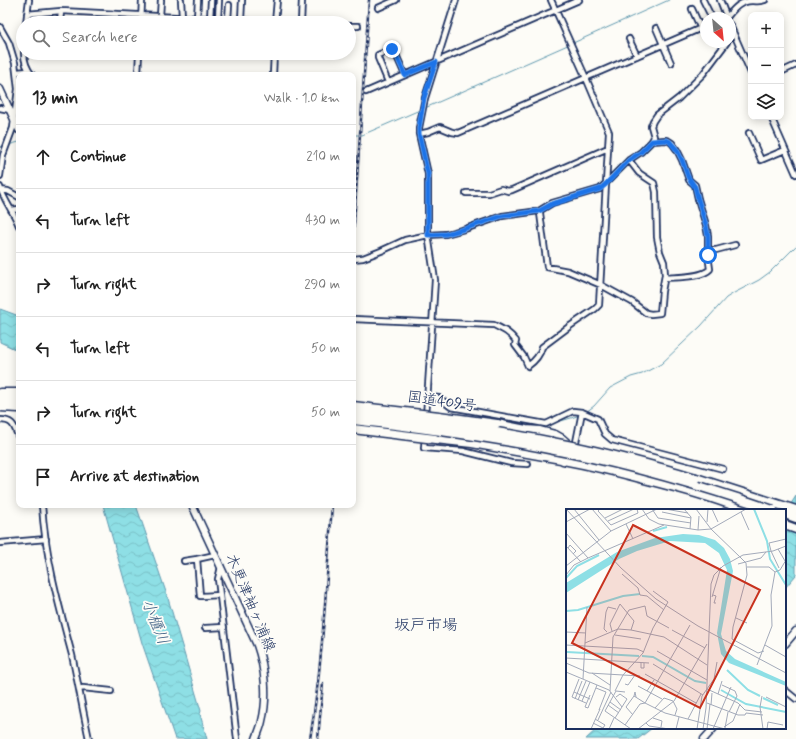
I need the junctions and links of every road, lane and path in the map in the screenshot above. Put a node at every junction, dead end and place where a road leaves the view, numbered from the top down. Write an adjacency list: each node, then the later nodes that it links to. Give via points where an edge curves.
1 (29, 0): 26 (street)
2 (142, 0): 27 (street)
3 (161, 0): 29 (street)
4 (182, 0): 30 (street)
5 (198, 0): 31 (street)
6 (211, 0): 32 (street)
7 (219, 0): 33 (street)
8 (242, 0): 35 (street)
9 (277, 0): 36 (street)
10 (302, 0): 37 (street)
11 (396, 0): 19 (street)
12 (456, 0): 50 (street)
13 (551, 0): 21 (street)
14 (579, 0): 21 (street)
15 (703, 0): 23 (street)
16 (720, 0): 24 (street)
17 (765, 0): 25 (street, via 740,3)
18 (229, 5): 34 (street)
19 (378, 8)
20 (692, 9): 39 (street)
21 (556, 10): 50 (street); 60 (street)
22 (61, 11): 26 (street); 27 (street); 28 (street)
23 (709, 12)
24 (724, 12)
25 (732, 12)
26 (28, 14)
27 (141, 15): 29 (street)
28 (61, 16)
29 (160, 16)
30 (182, 16)
31 (197, 16)
32 (210, 16)
33 (218, 16)
34 (228, 16)
35 (241, 16)
36 (276, 16)
37 (301, 16)
38 (0, 27): 56 (street, via 9,43)
39 (700, 27)
40 (656, 28): 44 (street)
41 (700, 29): 44 (street)
42 (629, 39): 46 (street)
43 (736, 39): 53 (street)
44 (663, 45): 46 (street); 51 (street)
45 (723, 48): 71 (street, via 704,74 653,121)
46 (637, 56): 60 (street)
47 (25, 60): 54 (street)
48 (139, 60): 57 (street)
49 (274, 60): 58 (street)
50 (436, 62): 59 (street); 70 (street, via 424,98)
51 (671, 63)
52 (796, 65): 55 (street)
53 (748, 66)
54 (28, 70): 56 (street)
55 (784, 71)
56 (17, 72)
57 (138, 72)
58 (273, 72)
59 (405, 75): 61 (street); 61 (street, via 392,49 378,55)
60 (586, 78): 70 (street, via 458,133 440,127); 72 (street, via 609,132)
61 (388, 82): 63 (street)
62 (0, 89): 65 (main road)
63 (366, 92)
64 (0, 108): 65 (street)
65 (10, 110): 67 (main road)
66 (16, 110): 67 (street)
67 (15, 120): 76 (street, via 3,155)
68 (772, 120): 73 (street)
69 (748, 133): 73 (street, via 761,160)
70 (419, 134): 85 (street, via 428,174)
71 (652, 141): 74 (street); 87 (street, via 669,141 677,150 695,187 706,225)
72 (608, 148): 77 (street); 79 (street, via 512,190)
73 (785, 150): 75 (street)
74 (629, 160): 77 (street); 89 (street, via 639,173 655,186 657,237 664,262)
75 (796, 174)
76 (0, 176)
77 (606, 184): 83 (street, via 600,189 552,204); 90 (street)
78 (0, 189): 80 (street); 82 (street)
79 (466, 194)
80 (16, 195)
81 (16, 209): 82 (street)
82 (11, 210): 84 (street)
83 (539, 211): 85 (street, via 502,216 446,234); 90 (street, via 547,267 568,271)
84 (16, 220)
85 (428, 235): 88 (street, via 405,240); 92 (street, via 435,280)
86 (735, 245): 87 (street)
87 (708, 250): 89 (street, via 710,269 706,272)
88 (356, 259)
89 (665, 278): 90 (street, via 660,313 654,314 646,314 632,302)
90 (600, 285): 92 (street, via 600,302 596,309 542,347 536,359 528,366 516,341 507,331 494,325)
91 (356, 319): 92 (street)
92 (432, 323): 95 (street)
93 (0, 393): 94 (highway)
94 (16, 393)
95 (428, 397): 102 (street, via 439,398 451,407 546,424 573,411); 112 (street, via 424,448)
96 (0, 400): 97 (highway)
97 (16, 400)
98 (356, 401): 104 (highway, bridge, via 402,406)
99 (356, 406): 104 (highway, 国道409号, bridge)
100 (0, 407): 101 (highway)
101 (16, 408)
102 (582, 412): 110 (street, via 576,442); 114 (street, via 598,419 605,434 612,440)
103 (356, 413): 119 (highway, bridge, via 490,430 572,446 696,478)
104 (439, 416): 108 (highway, 国道409号, bridge)
105 (0, 420): 109 (street, via 9,421)
106 (356, 420): 118 (highway, bridge, via 494,438 570,453 636,468)
107 (356, 429): 111 (highway, bridge, via 472,443)
108 (526, 430): 110 (highway, 国道409号, via 555,435); 111 (highway, 国道409号, via 540,434 558,458)
109 (16, 432)
110 (570, 446): 113 (highway, 国道409号)
111 (563, 460): 113 (highway, 国道409号)
112 (528, 464)
113 (598, 466): 117 (highway, 国道409号, via 686,490)
114 (723, 469)
115 (42, 508): 124 (street)
116 (193, 508): 126 (main road, 木更津袖ヶ浦線)
117 (742, 509)
118 (770, 509)
119 (796, 510)
120 (786, 514): 121 (highway)
121 (796, 518)
122 (786, 525): 123 (highway)
123 (796, 529)
124 (46, 539): 125 (street); 135 (street, via 50,568)
125 (0, 543)
126 (215, 555): 127 (street); 129 (main road, 木更津袖ヶ浦線)
127 (197, 559): 128 (street); 130 (street, via 200,596)
128 (184, 561)
129 (221, 567): 130 (street, via 218,579); 142 (main road, 木更津袖ヶ浦線, via 260,655 265,696 262,721)
130 (220, 595): 131 (street)
131 (224, 627): 132 (street); 141 (street)
132 (205, 628)
133 (796, 631): 134 (main road)
134 (786, 643)
135 (79, 689): 136 (street); 140 (street)
136 (110, 691)
137 (786, 691): 138 (street)
138 (796, 699)
139 (713, 729): 143 (main road)
140 (89, 739)
141 (237, 739)
142 (256, 739)
143 (704, 739)

